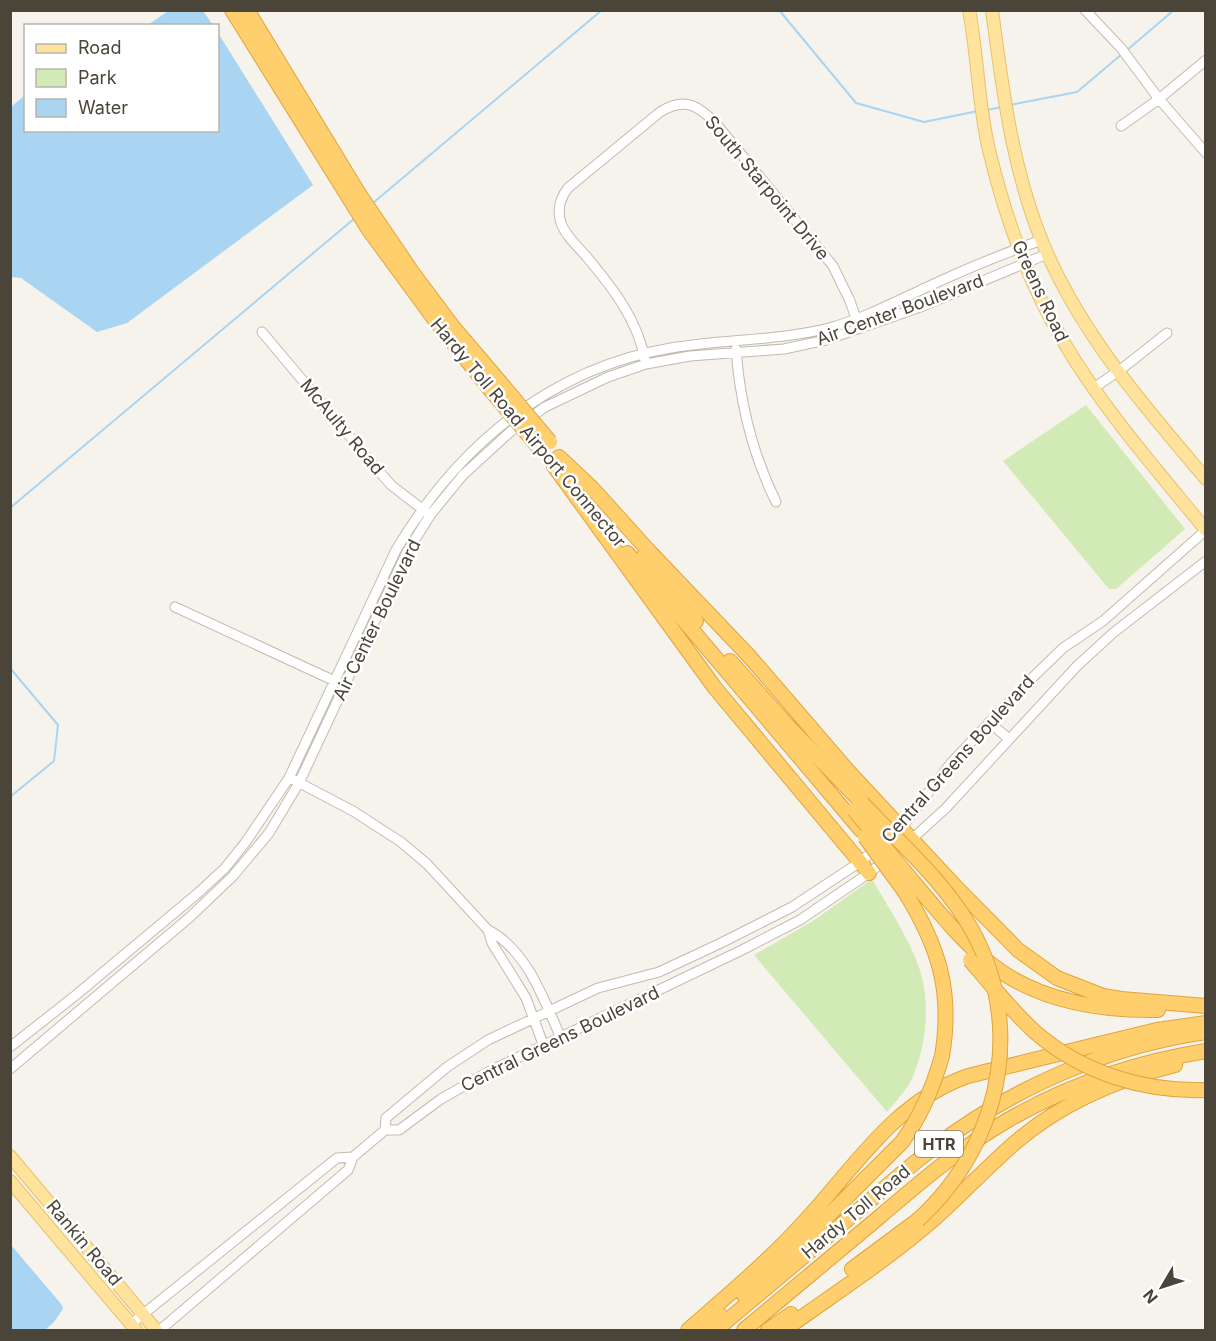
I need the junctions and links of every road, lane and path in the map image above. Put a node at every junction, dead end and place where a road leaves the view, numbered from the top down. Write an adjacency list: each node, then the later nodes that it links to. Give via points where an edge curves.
1 (232, 10): 10 (highway, Hardy Toll Road Airport Connector)
2 (246, 10): 10 (highway, Hardy Toll Road Airport Connector)
3 (969, 10): 12 (main road, Greens Road, via 989,150)
4 (992, 10): 11 (main road, Greens Road, via 1007,118 1017,164)
5 (1085, 10): 7 (street, via 1131,60)
6 (1206, 60): 7 (street)
7 (1159, 99): 8 (street); 9 (street)
8 (1121, 126)
9 (1206, 153)
10 (354, 197): 27 (highway, Hardy Toll Road Airport Connector, bridge, via 494,384)
11 (1042, 240): 12 (street, Air Center Boulevard); 13 (main road, Greens Road)
12 (1018, 248): 14 (main road, Greens Road); 15 (street, Air Center Boulevard)
13 (1047, 254): 14 (street, Air Center Boulevard); 23 (main road, Greens Road, via 1077,311)
14 (1024, 263): 16 (street, Air Center Boulevard); 24 (main road, Greens Road, via 1062,341)
15 (856, 319): 16 (street, South Starpoint Drive); 19 (street, Air Center Boulevard, via 807,333); 21 (street, South Starpoint Drive, via 833,266 718,126 703,111 681,104 667,108 614,150 568,188 561,200 560,217 566,231 627,311)
16 (860, 329): 20 (street, Air Center Boulevard, via 784,349)
17 (262, 332): 30 (street, McAulty Road, via 391,485)
18 (1167, 333): 23 (street)
19 (735, 341): 20 (street); 21 (street, Air Center Boulevard)
20 (736, 352): 22 (street, Air Center Boulevard); 29 (street, via 750,437)
21 (644, 354): 22 (street); 25 (street, Air Center Boulevard, via 584,375)
22 (646, 364): 26 (street, Air Center Boulevard, via 568,395)
23 (1117, 372): 24 (street); 28 (main road, Greens Road)
24 (1094, 388): 32 (main road, Greens Road)
25 (503, 424): 26 (street); 30 (street, Air Center Boulevard, via 469,453)
26 (510, 432): 31 (street, Air Center Boulevard, via 463,475)
27 (557, 461): 45 (highway, Hardy Toll Road Airport Connector); 45 (highway, Hardy Toll Road Airport Connector, via 800,739); 46 (highway, via 592,488 749,656); 48 (highway, via 715,688)
28 (1206, 479)
29 (776, 501)
30 (422, 509): 31 (street, McAulty Road); 34 (street, Air Center Boulevard, via 396,550)
31 (431, 514): 35 (street, Air Center Boulevard, via 407,552)
32 (1206, 530): 37 (street, Central Greens Boulevard)
33 (1206, 561): 38 (street, Central Greens Boulevard)
34 (371, 603): 35 (street); 39 (street, Air Center Boulevard)
35 (382, 607): 40 (street, Air Center Boulevard)
36 (175, 608): 39 (street)
37 (1103, 621): 38 (street); 41 (street, Central Greens Boulevard, via 1063,648)
38 (1113, 633): 42 (street, Central Greens Boulevard)
39 (335, 681): 40 (street); 43 (street, Air Center Boulevard)
40 (346, 686): 44 (street, Air Center Boulevard)
41 (989, 722): 42 (street); 46 (street, Central Greens Boulevard, via 951,763)
42 (1009, 739): 47 (street, Central Greens Boulevard)
43 (289, 778): 44 (street); 49 (street, Air Center Boulevard)
44 (299, 783): 51 (street, Air Center Boulevard, via 269,832); 56 (street, via 401,842 427,864)
45 (855, 809): 52 (highway, bridge); 52 (highway, Hardy Toll Road Airport Connector, bridge, via 861,830); 85 (highway, bridge, via 933,877 959,910 982,951 997,1000 1000,1060 996,1086 984,1128 960,1174 945,1193 918,1220)
46 (901, 828): 47 (highway); 48 (street, Central Greens Boulevard)
47 (912, 839): 50 (street, Central Greens Boulevard); 59 (highway, via 1010,942 1056,978 1103,996)
48 (860, 862): 50 (highway); 53 (street, Central Greens Boulevard)
49 (225, 868): 51 (street); 55 (street, Air Center Boulevard)
50 (869, 873): 54 (street, Central Greens Boulevard)
51 (233, 876): 57 (street, Air Center Boulevard)
52 (910, 888): 59 (highway, via 971,947 1030,987 1099,1008); 71 (highway, bridge, via 970,960 1047,1042 1093,1069 1133,1083); 82 (highway, bridge, via 944,981 946,1025 942,1056 923,1109 902,1142 802,1242)
53 (792, 907): 54 (street); 60 (street, Central Greens Boulevard, via 669,968 598,988)
54 (800, 920): 65 (street, Central Greens Boulevard)
55 (158, 927): 57 (street); 58 (street, Air Center Boulevard)
56 (488, 930): 60 (street, via 501,936 522,961); 62 (street)
57 (166, 936): 61 (street, Air Center Boulevard)
58 (61, 1007): 61 (street); 67 (street, Air Center Boulevard)
59 (1206, 1007)
60 (549, 1012): 62 (street, Central Greens Boulevard); 65 (street)
61 (70, 1018): 70 (street, Air Center Boulevard)
62 (534, 1018): 66 (street); 72 (street, Central Greens Boulevard, via 447,1066 386,1118)
63 (1206, 1023): 81 (highway, via 1157,1030 968,1076 918,1101 883,1131 772,1255)
64 (1206, 1032): 83 (highway, Hardy Toll Road / HTR, via 1123,1051 1076,1067 983,1113 931,1149)
65 (560, 1036): 66 (street, Central Greens Boulevard)
66 (543, 1044): 72 (street, Central Greens Boulevard, via 460,1088 399,1130)
67 (10, 1047)
68 (1206, 1051): 84 (highway, Hardy Toll Road / HTR, via 1101,1077 1008,1120 941,1165)
69 (1206, 1059): 86 (highway, via 1115,1084 1057,1112 1017,1141 904,1243)
70 (10, 1069)
71 (1206, 1090)
72 (385, 1130): 74 (street, Central Greens Boulevard)
73 (10, 1156): 78 (main road, Rankin Road)
74 (353, 1157): 76 (street, Central Greens Boulevard, via 337,1158); 77 (street, Central Greens Boulevard, via 348,1170)
75 (10, 1181): 79 (main road, Rankin Road)
76 (226, 1247): 77 (street); 78 (street, Central Greens Boulevard)
77 (239, 1262): 80 (street, Central Greens Boulevard)
78 (143, 1314): 79 (street, Central Greens Boulevard); 80 (main road, Rankin Road)
79 (134, 1327)
80 (158, 1330)
81 (688, 1330)
82 (703, 1330)
83 (716, 1330)
84 (744, 1330)
85 (768, 1330)
86 (784, 1330)

